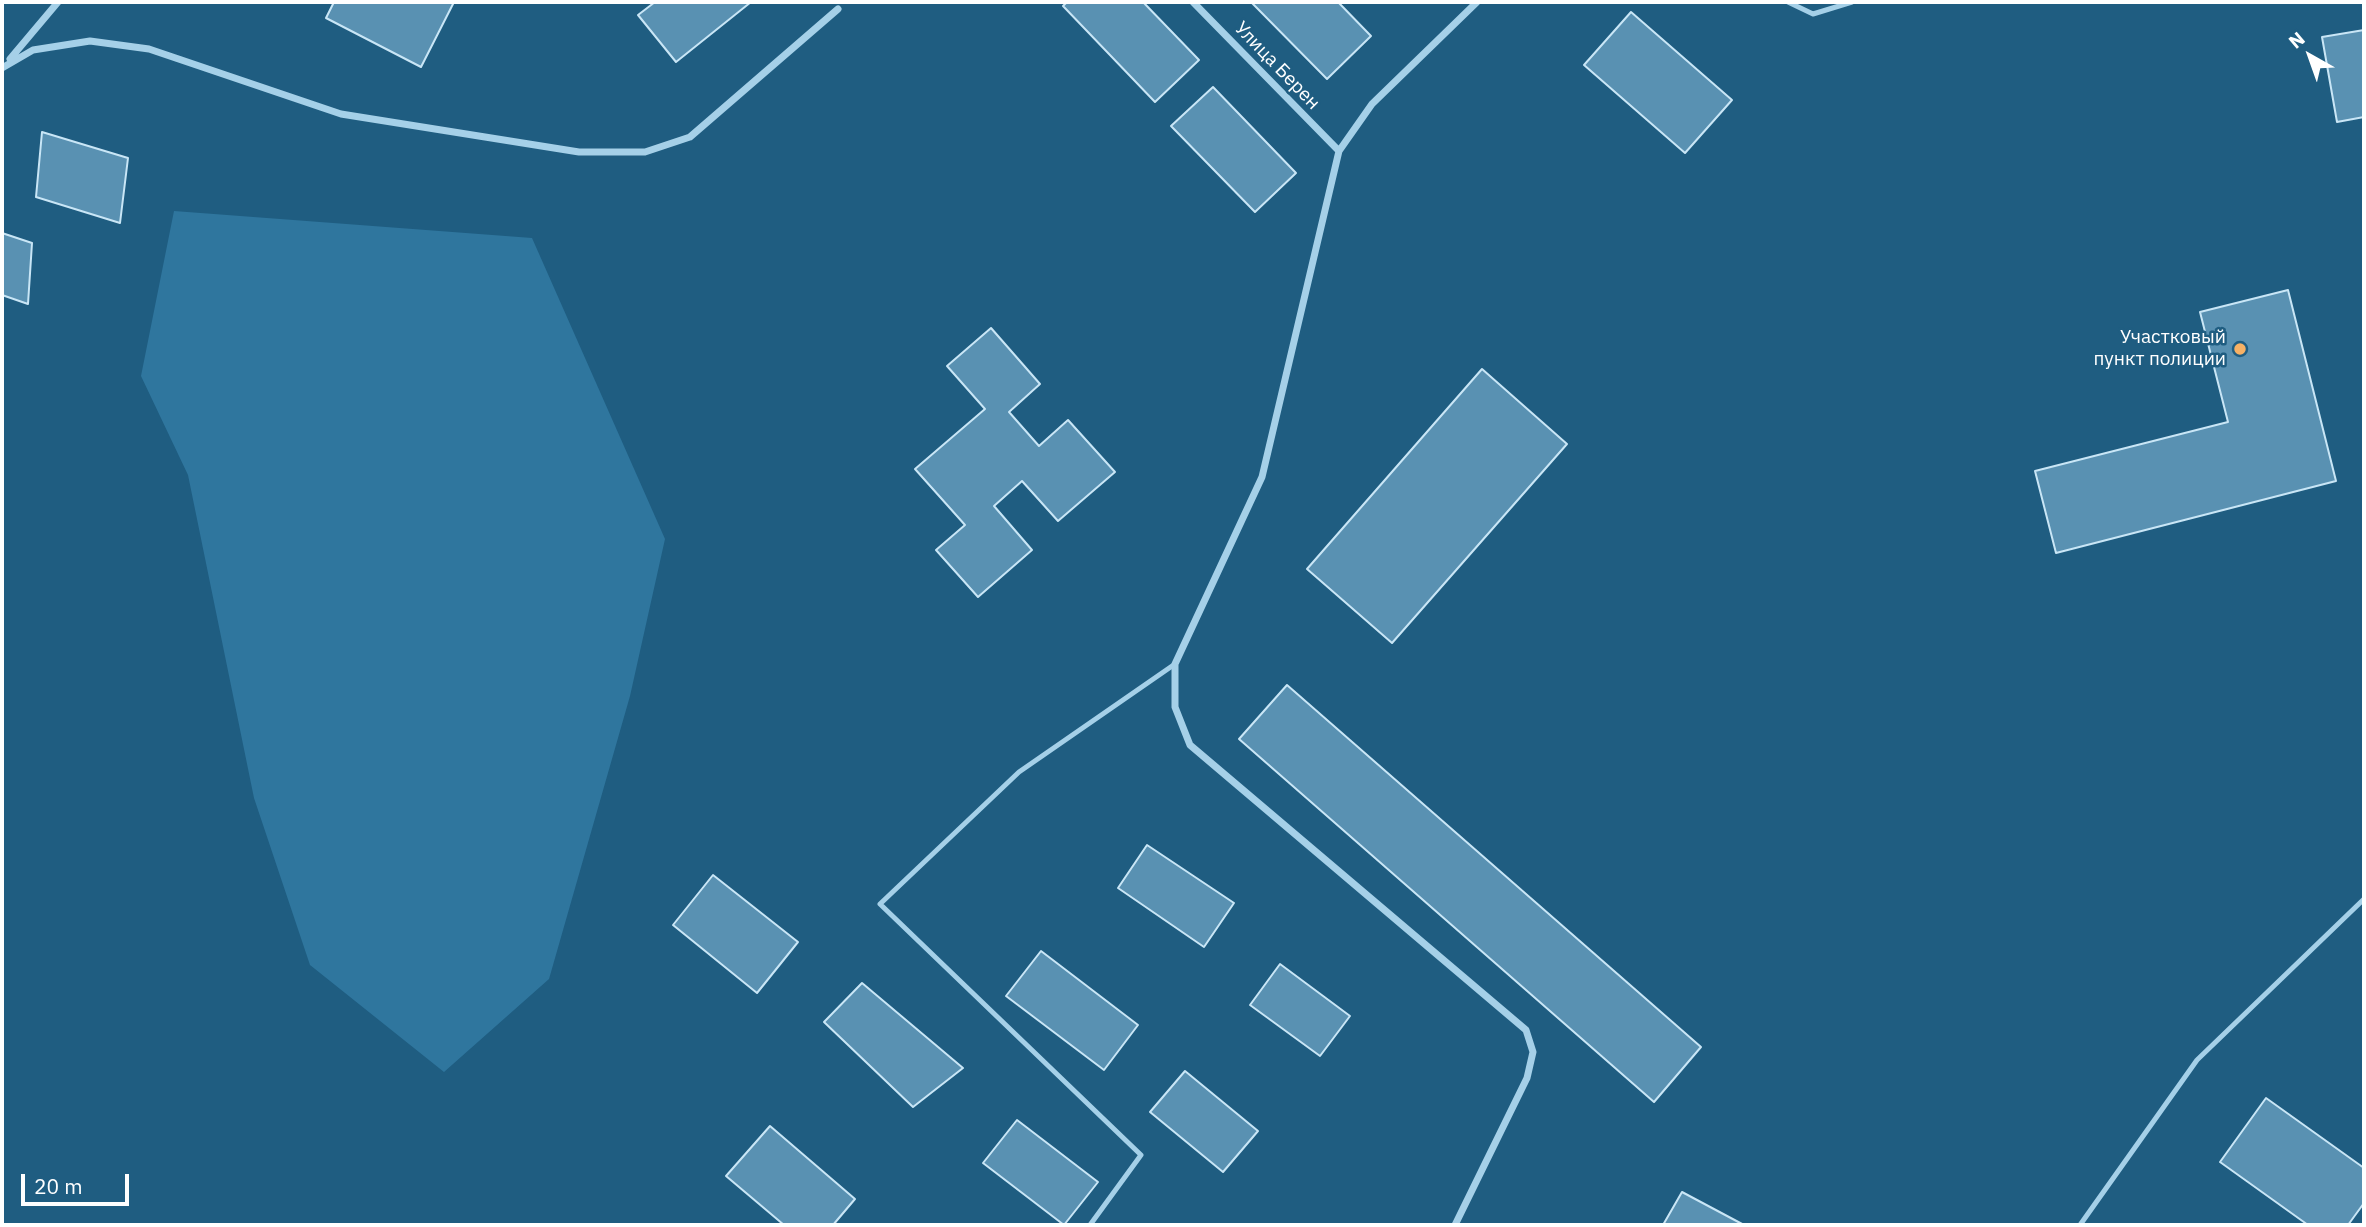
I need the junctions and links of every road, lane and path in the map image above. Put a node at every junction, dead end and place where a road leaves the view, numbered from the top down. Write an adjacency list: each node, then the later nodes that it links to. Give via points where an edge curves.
1 (58, 2): 7 (street)
2 (1193, 2): 8 (street, Улица Берен)
3 (1477, 2): 8 (street, via 1372,104)
4 (1788, 2): 5 (lane, via 1814,14)
5 (1852, 2)
6 (838, 9): 7 (street, via 690,138 645,152 579,152 341,114 149,49 90,41 33,50)
7 (5, 65)
8 (1339, 151): 9 (street, via 1262,477)
9 (1175, 663): 12 (lane, via 1019,772 880,904 1141,1155); 13 (street, via 1175,707 1190,744 1526,1030 1533,1052 1527,1078)
10 (2364, 899): 11 (lane, via 2197,1060)
11 (2082, 1224)
12 (1090, 1225)
13 (1455, 1225)

